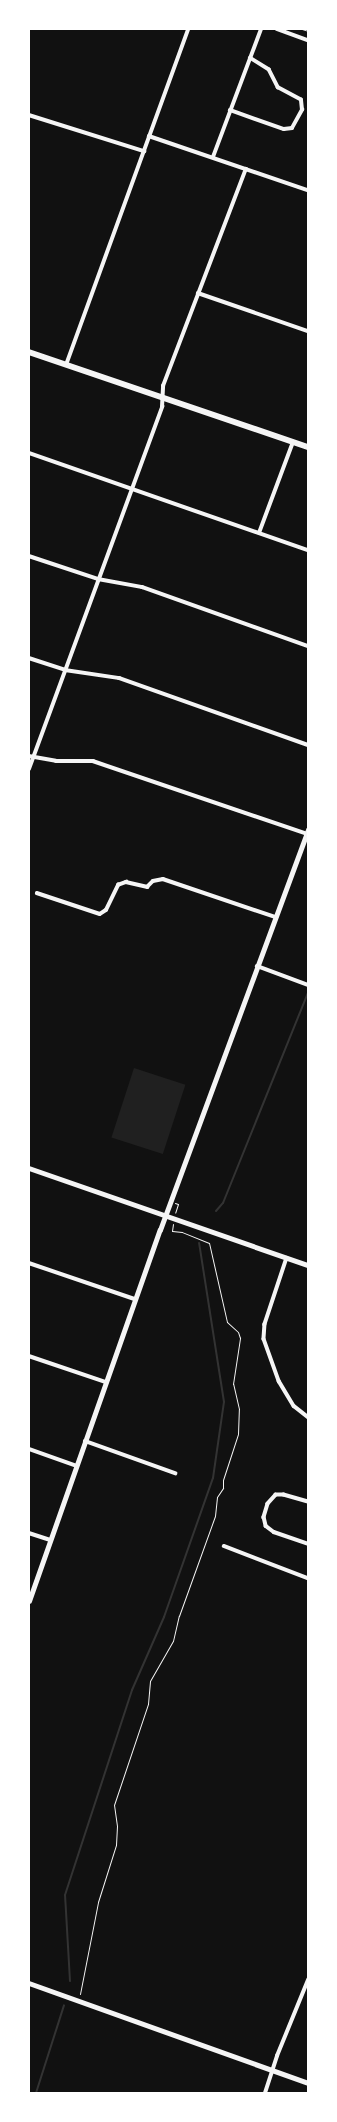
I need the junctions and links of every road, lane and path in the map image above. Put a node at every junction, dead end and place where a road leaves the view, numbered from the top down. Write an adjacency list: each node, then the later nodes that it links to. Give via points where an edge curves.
1 (188, 29): 10 (street)
2 (261, 29): 7 (street)
3 (277, 29): 6 (street)
4 (302, 29): 5 (path)
5 (308, 31)
6 (308, 40)
7 (250, 58): 8 (street); 8 (street, via 269,70 278,88 301,100 302,110 292,128 284,128)
8 (230, 110): 12 (street)
9 (29, 115): 11 (street)
10 (149, 136): 11 (street); 12 (street)
11 (144, 151): 18 (street)
12 (213, 157): 13 (street)
13 (246, 169): 14 (street); 15 (street)
14 (308, 190)
15 (198, 294): 16 (street); 19 (street, via 163,386)
16 (308, 331)
17 (29, 352): 18 (main road)
18 (66, 365): 19 (main road)
19 (164, 397): 20 (main road); 23 (street)
20 (293, 442): 21 (main road); 24 (street)
21 (308, 447)
22 (29, 453): 23 (street)
23 (132, 488): 24 (street); 27 (street)
24 (259, 532): 25 (street)
25 (308, 550)
26 (29, 556): 27 (street)
27 (98, 579): 28 (street, via 142,587); 30 (street)
28 (308, 646)
29 (29, 658): 30 (street)
30 (65, 670): 31 (street, via 119,678); 33 (street)
31 (308, 745)
32 (29, 756): 33 (street)
33 (34, 757): 34 (street); 36 (street, via 56,761 93,761)
34 (29, 768)
35 (308, 829): 36 (main road)
36 (307, 834): 38 (main road)
37 (37, 894): 38 (street, via 100,914 106,910 118,885 126,882 147,887 153,881 162,879)
38 (275, 917): 39 (main road)
39 (257, 966): 40 (street); 42 (main road)
40 (308, 985)
41 (29, 1168): 42 (main road)
42 (166, 1215): 44 (main road); 47 (main road)
43 (172, 1230): 64 (path, via 209,1243 227,1322 238,1332 240,1349 234,1384 239,1410 238,1434 223,1480 223,1488 218,1497 215,1516 179,1616 173,1641 150,1681 148,1704 114,1804 116,1844 98,1902)
44 (287, 1258): 46 (main road); 50 (street, via 265,1324 264,1339 279,1381 294,1406)
45 (29, 1263): 47 (street)
46 (308, 1265)
47 (135, 1299): 49 (main road)
48 (29, 1356): 49 (street)
49 (106, 1382): 51 (main road)
50 (307, 1416)
51 (85, 1441): 53 (main road); 54 (street)
52 (29, 1449): 53 (street)
53 (77, 1466): 57 (main road)
54 (175, 1473)
55 (308, 1502): 58 (street, via 276,1495 268,1504 264,1517 266,1526 274,1532)
56 (29, 1533): 57 (street)
57 (51, 1540): 61 (main road)
58 (308, 1544)
59 (224, 1546): 60 (street)
60 (308, 1578)
61 (29, 1601)
62 (308, 1980): 65 (street)
63 (29, 1983): 65 (main road)
64 (80, 1995)
65 (273, 2071): 66 (main road); 67 (street)
66 (308, 2083)
67 (265, 2093)

